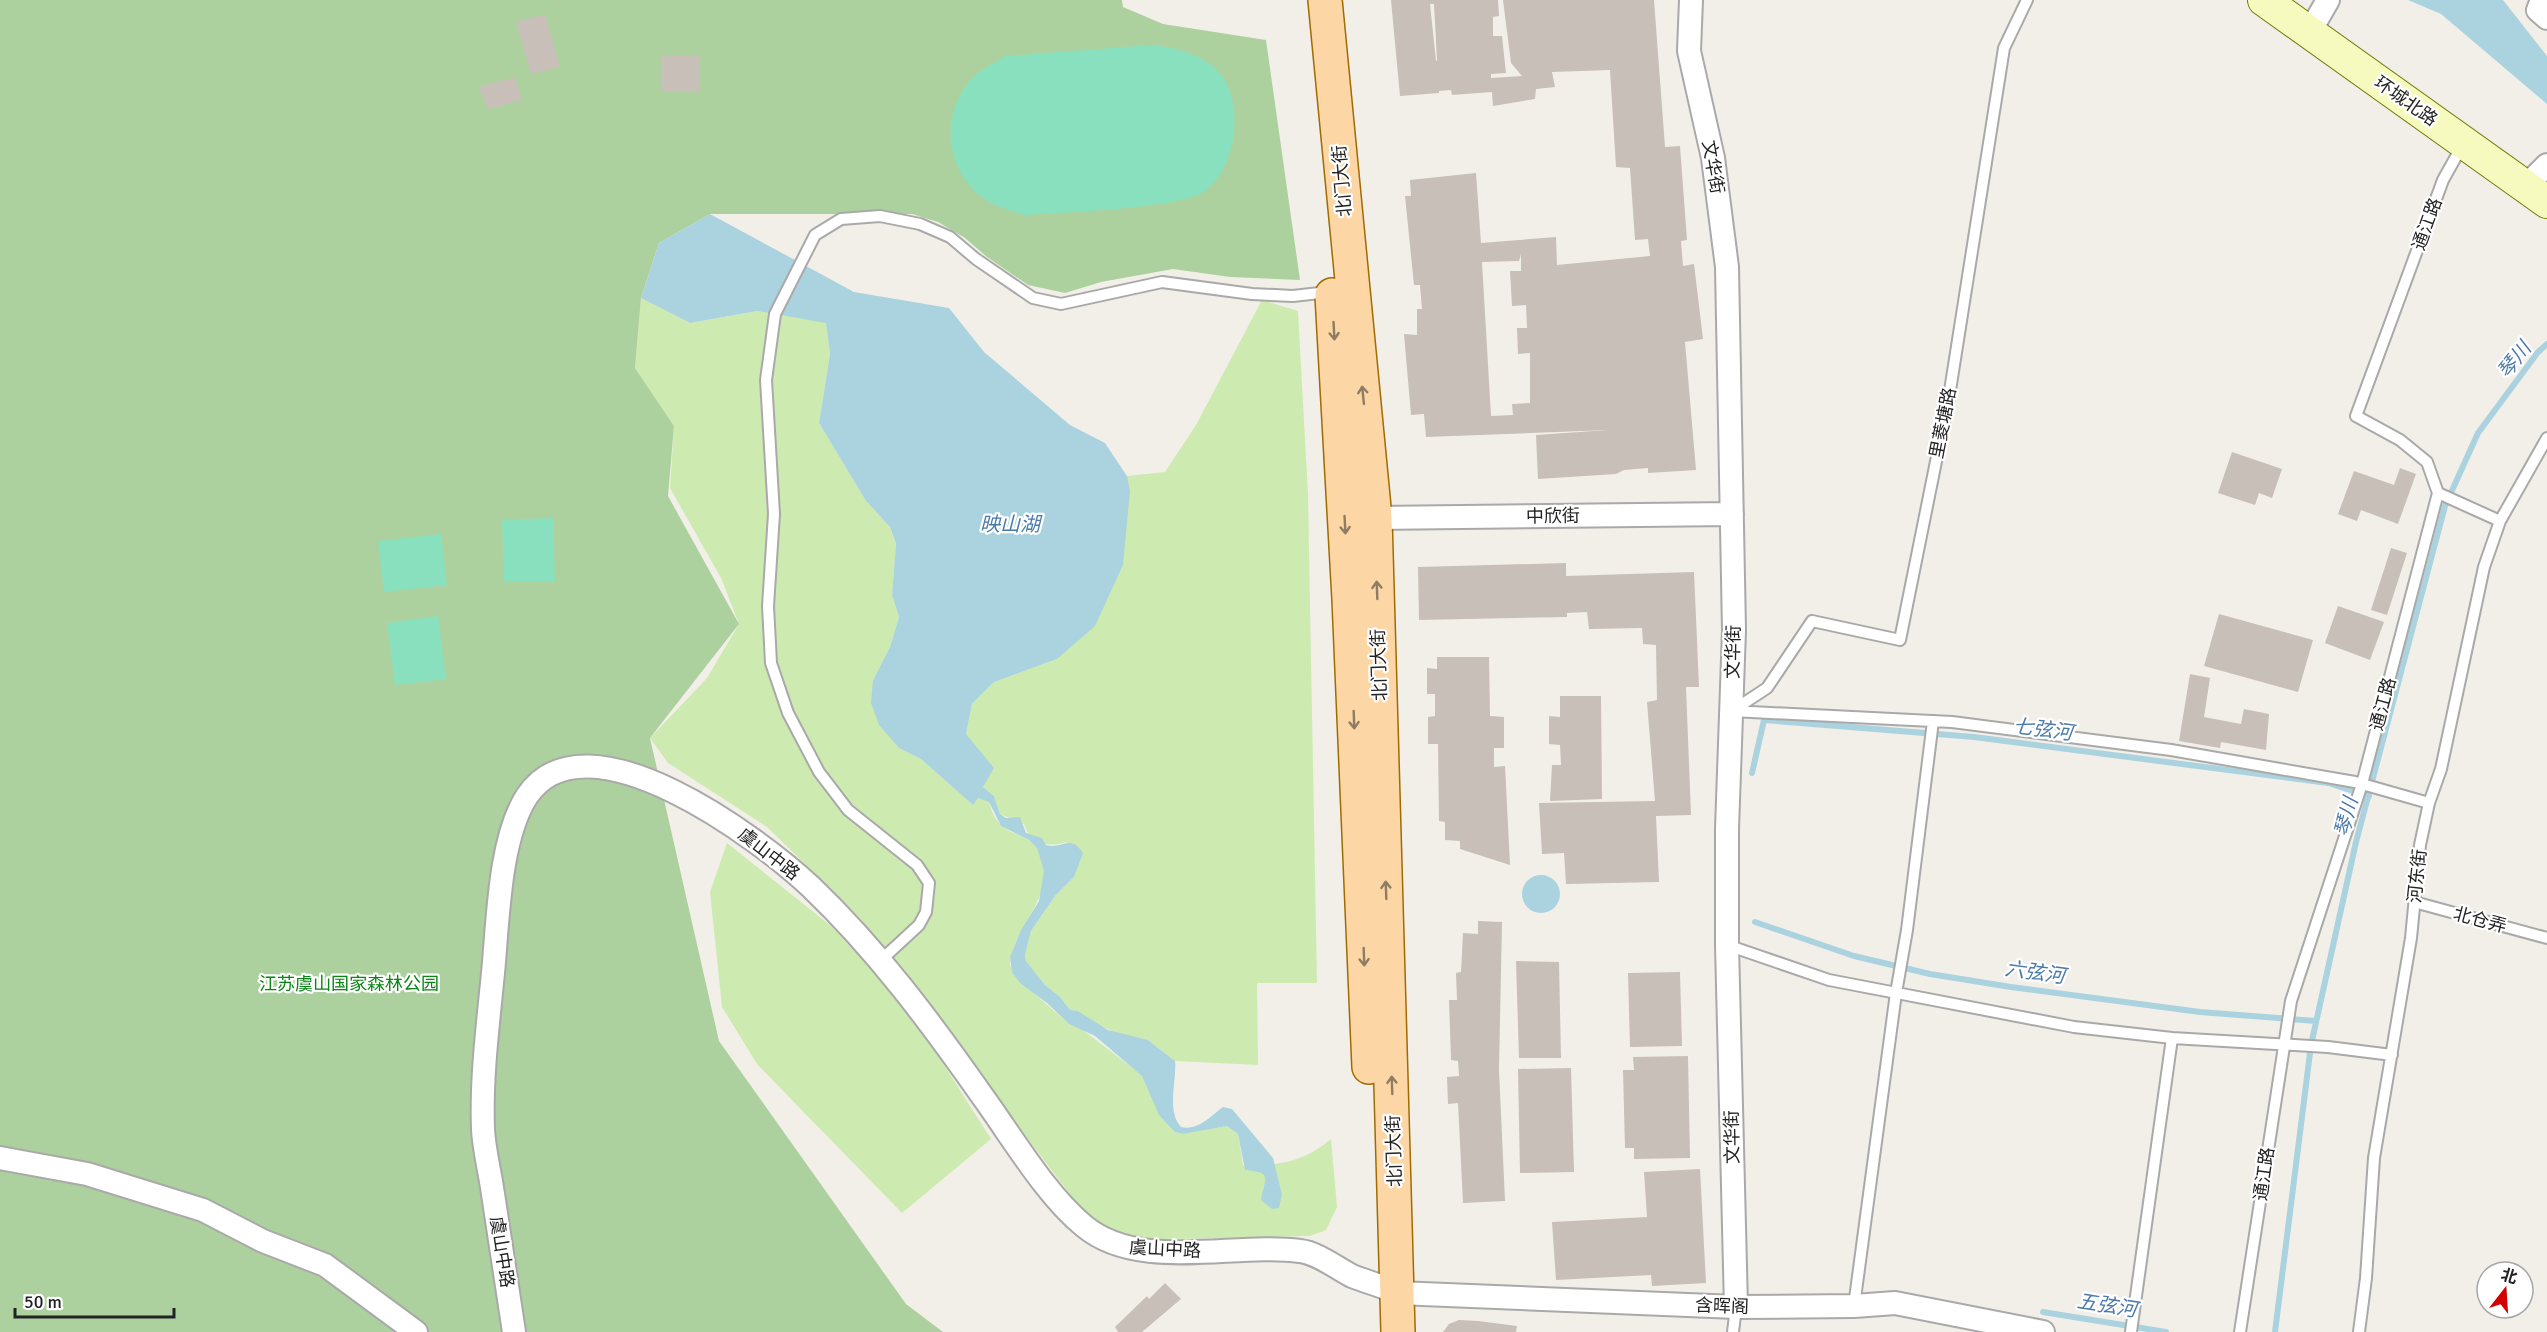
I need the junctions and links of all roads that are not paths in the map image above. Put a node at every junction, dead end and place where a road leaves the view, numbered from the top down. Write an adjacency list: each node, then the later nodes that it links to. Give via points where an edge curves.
1 (1309, 0): 12 (main road, 北门大街)
2 (1325, 0): 16 (main road, 北门大街, one-way to 2)
3 (1691, 0): 15 (street, 文华街, via 1689,51 1713,158 1727,267)
4 (2027, 0): 18 (lane, 里菱塘路, via 2004,48 1949,397 1900,640 1812,621 1767,688)
5 (2264, 0): 9 (main road, 环城北路)
6 (2284, 0): 9 (main road, 环城北路)
7 (2542, 0): 8 (street, via 2538,10)
8 (2547, 18)
9 (2318, 19): 10 (main road, 环城北路)
10 (2468, 136): 11 (main road, 环城北路); 14 (lane, 通江路, via 2443,180 2356,416 2400,440 2427,462)
11 (2544, 182)
12 (1332, 292): 25 (lane, via 1293,296 1252,294 1161,282 1061,304 1033,298 950,237 920,224 880,216 841,219 815,235 775,314 766,380 774,514 768,606 771,663 788,713 819,772 848,810 918,865 929,883 926,912 919,925); 31 (main road, 北门大街, one-way to 31)
13 (2547, 438): 17 (lane, 河东街)
14 (2438, 493): 17 (lane); 20 (lane, 通江路)
15 (1732, 514): 16 (street, 中欣街); 18 (street, 文华街)
16 (1375, 518): 31 (main road, 北门大街, one-way to 16)
17 (2500, 521): 21 (lane, 河东街, via 2484,567 2441,769)
18 (1731, 711): 19 (lane); 24 (street, 文华街)
19 (1933, 722): 20 (lane, via 2171,750); 26 (lane)
20 (2362, 784): 21 (lane); 28 (lane, 通江路, via 2291,1001)
21 (2429, 803): 22 (lane, 河东街)
22 (2414, 902): 23 (lane, 北仓弄); 29 (lane, 河东街)
23 (2547, 938)
24 (1727, 945): 26 (lane, via 1829,980); 32 (street, 文华街)
25 (880, 961): 31 (street, 虞山中路, via 916,1001 1044,1183 1084,1226 1115,1246 1165,1251 1304,1251 1357,1278); 36 (street, 虞山中路, via 811,887 741,831 675,791 613,768 591,765 564,770 542,781 528,795 517,818 504,866 483,1129)
26 (1896, 993): 27 (lane, via 2074,1027); 33 (lane)
27 (2172, 1038): 28 (lane); 34 (lane)
28 (2283, 1044): 29 (lane); 41 (lane, 通江路)
29 (2392, 1055): 42 (lane, 河东街, via 2374,1158)
30 (0, 1158): 35 (street, via 87,1174 203,1210 263,1241 325,1265)
31 (1388, 1288): 32 (street, 含晖阁); 37 (main road, 北门大街); 38 (main road, 北门大街)
32 (1736, 1306): 33 (street, 含晖阁); 39 (lane)
33 (1854, 1306): 40 (street, 含晖阁, via 1895,1303)
34 (2132, 1327)
35 (416, 1332)
36 (514, 1332)
37 (1377, 1332)
38 (1398, 1332)
39 (1733, 1332)
40 (2043, 1332)
41 (2240, 1332)
42 (2359, 1332)

